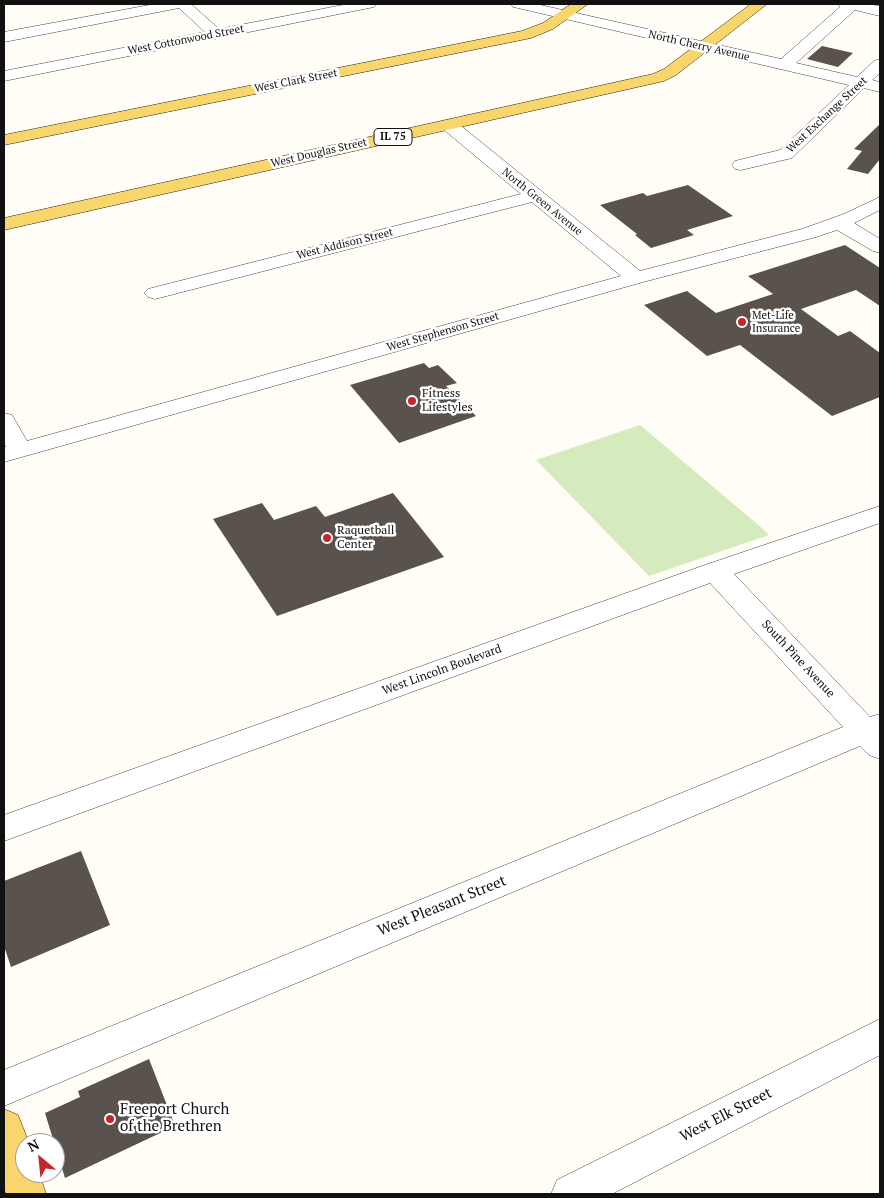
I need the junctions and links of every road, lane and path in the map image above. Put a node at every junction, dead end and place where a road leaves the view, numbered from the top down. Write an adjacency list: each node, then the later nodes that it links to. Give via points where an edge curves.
1 (177, 4): 12 (street)
2 (183, 4): 11 (street)
3 (369, 4): 7 (street, West Cottonwood Street)
4 (518, 4): 10 (street, North Cherry Avenue)
5 (581, 4): 10 (main road, West Clark Street)
6 (760, 4): 13 (main road, West Douglas Street / IL 75)
7 (351, 5): 11 (street, West Cottonwood Street)
8 (848, 5): 9 (street); 15 (street)
9 (880, 11)
10 (565, 15): 13 (street, North Cherry Avenue); 20 (main road, West Clark Street, via 526,35)
11 (216, 34): 16 (street, West Cottonwood Street)
12 (4, 37)
13 (704, 47): 15 (street, North Cherry Avenue); 19 (main road, West Douglas Street / IL 75, via 658,78)
14 (880, 64): 17 (street, West Exchange Street)
15 (784, 65): 17 (street, North Cherry Avenue)
16 (4, 76)
17 (861, 83): 18 (street, North Cherry Avenue); 21 (street, West Exchange Street, via 786,154)
18 (880, 87)
19 (449, 125): 22 (street, North Green Avenue); 25 (main road, West Douglas Street / IL 75)
20 (4, 140)
21 (741, 165)
22 (535, 196): 27 (street, North Green Avenue); 28 (street, West Addison Street)
23 (880, 203): 24 (street, West Stephenson Street)
24 (840, 223): 26 (street); 27 (street, West Stephenson Street)
25 (4, 224)
26 (880, 247)
27 (636, 278): 30 (street, West Stephenson Street)
28 (155, 293)
29 (4, 420): 30 (street)
30 (12, 453)
31 (880, 514): 32 (street, West Lincoln Boulevard)
32 (715, 571): 33 (street, South Pine Avenue); 34 (street, West Lincoln Boulevard)
33 (875, 734): 36 (street, West Pleasant Street, via 188,1010)
34 (4, 828)
35 (880, 1036): 39 (street, West Elk Street)
36 (4, 1088)
37 (4, 1128): 38 (main road)
38 (26, 1194)
39 (571, 1194)

